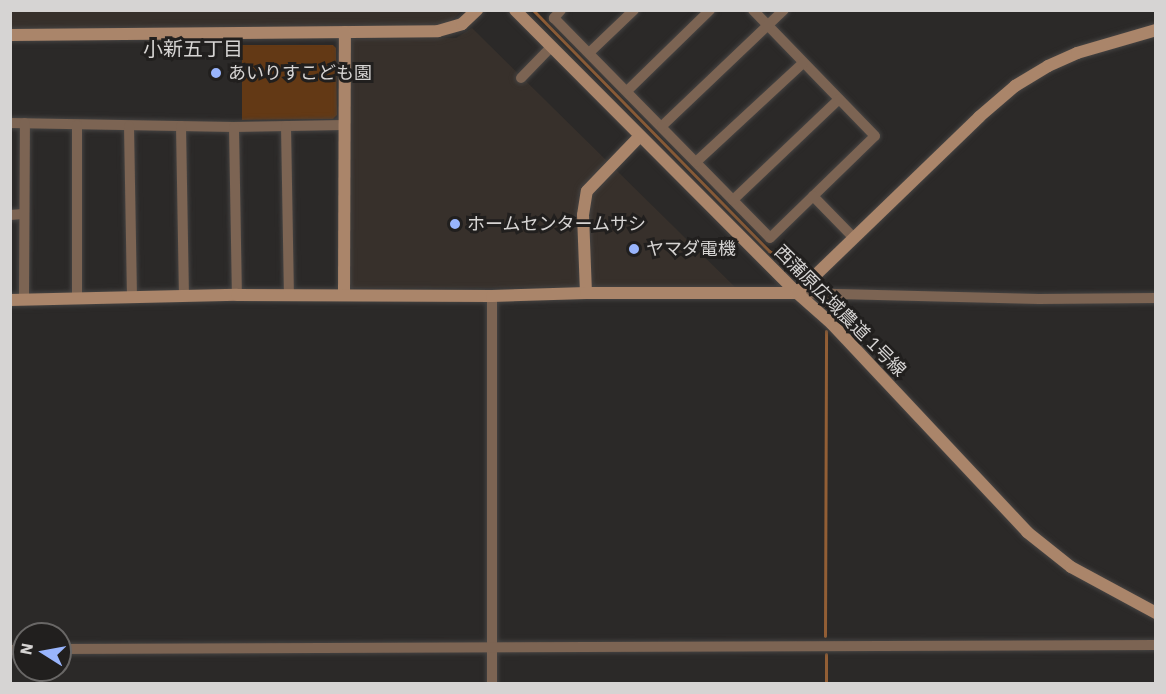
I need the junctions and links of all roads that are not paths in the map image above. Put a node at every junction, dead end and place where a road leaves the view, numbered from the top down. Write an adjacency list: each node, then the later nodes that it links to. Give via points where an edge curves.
1 (477, 10): 10 (street, via 462,24 438,32)
2 (515, 10): 12 (street, 西蒲原広域農道 1号線)
3 (561, 10): 13 (street, via 554,18)
4 (634, 10): 13 (street)
5 (710, 10): 16 (street)
6 (753, 10): 8 (street)
7 (784, 10): 8 (street)
8 (768, 26): 14 (street); 25 (street)
9 (1155, 30): 33 (street, via 1070,56 1015,86)
10 (345, 32): 11 (street); 24 (street)
11 (10, 34)
12 (552, 47): 15 (street); 27 (street, 西蒲原広域農道 1号線)
13 (589, 53): 16 (street)
14 (803, 63): 17 (street); 28 (street)
15 (521, 78)
16 (627, 91): 25 (street)
17 (839, 99): 29 (street, via 875,136); 30 (street)
18 (10, 123): 19 (street)
19 (25, 123): 20 (street); 31 (street)
20 (77, 125): 21 (street); 43 (street)
21 (129, 126): 22 (street); 41 (street)
22 (181, 126): 26 (street); 39 (street)
23 (286, 126): 24 (street); 26 (street); 37 (street)
24 (343, 126): 38 (street)
25 (662, 126): 28 (street)
26 (234, 127): 36 (street)
27 (640, 136): 34 (street, via 587,191 583,215); 35 (street, 西蒲原広域農道 1号線)
28 (696, 162): 30 (street)
29 (813, 196): 30 (street, via 770,238); 33 (street)
30 (733, 200)
31 (23, 214): 32 (street); 45 (street)
32 (10, 215)
33 (854, 238): 35 (street)
34 (586, 293): 35 (street); 40 (street)
35 (797, 293): 42 (street); 46 (street, 西蒲原広域農道 1号線, via 832,324 1027,532 1071,567)
36 (237, 295): 37 (street); 39 (street)
37 (289, 295): 38 (street)
38 (344, 295): 40 (street)
39 (184, 296): 41 (street)
40 (492, 296): 49 (street)
41 (132, 298): 43 (street)
42 (1155, 298)
43 (77, 299): 45 (street)
44 (10, 300): 45 (street)
45 (24, 300)
46 (1155, 613)
47 (1155, 645): 49 (street)
48 (72, 649): 49 (street)
49 (492, 649): 50 (street)
50 (492, 684)

